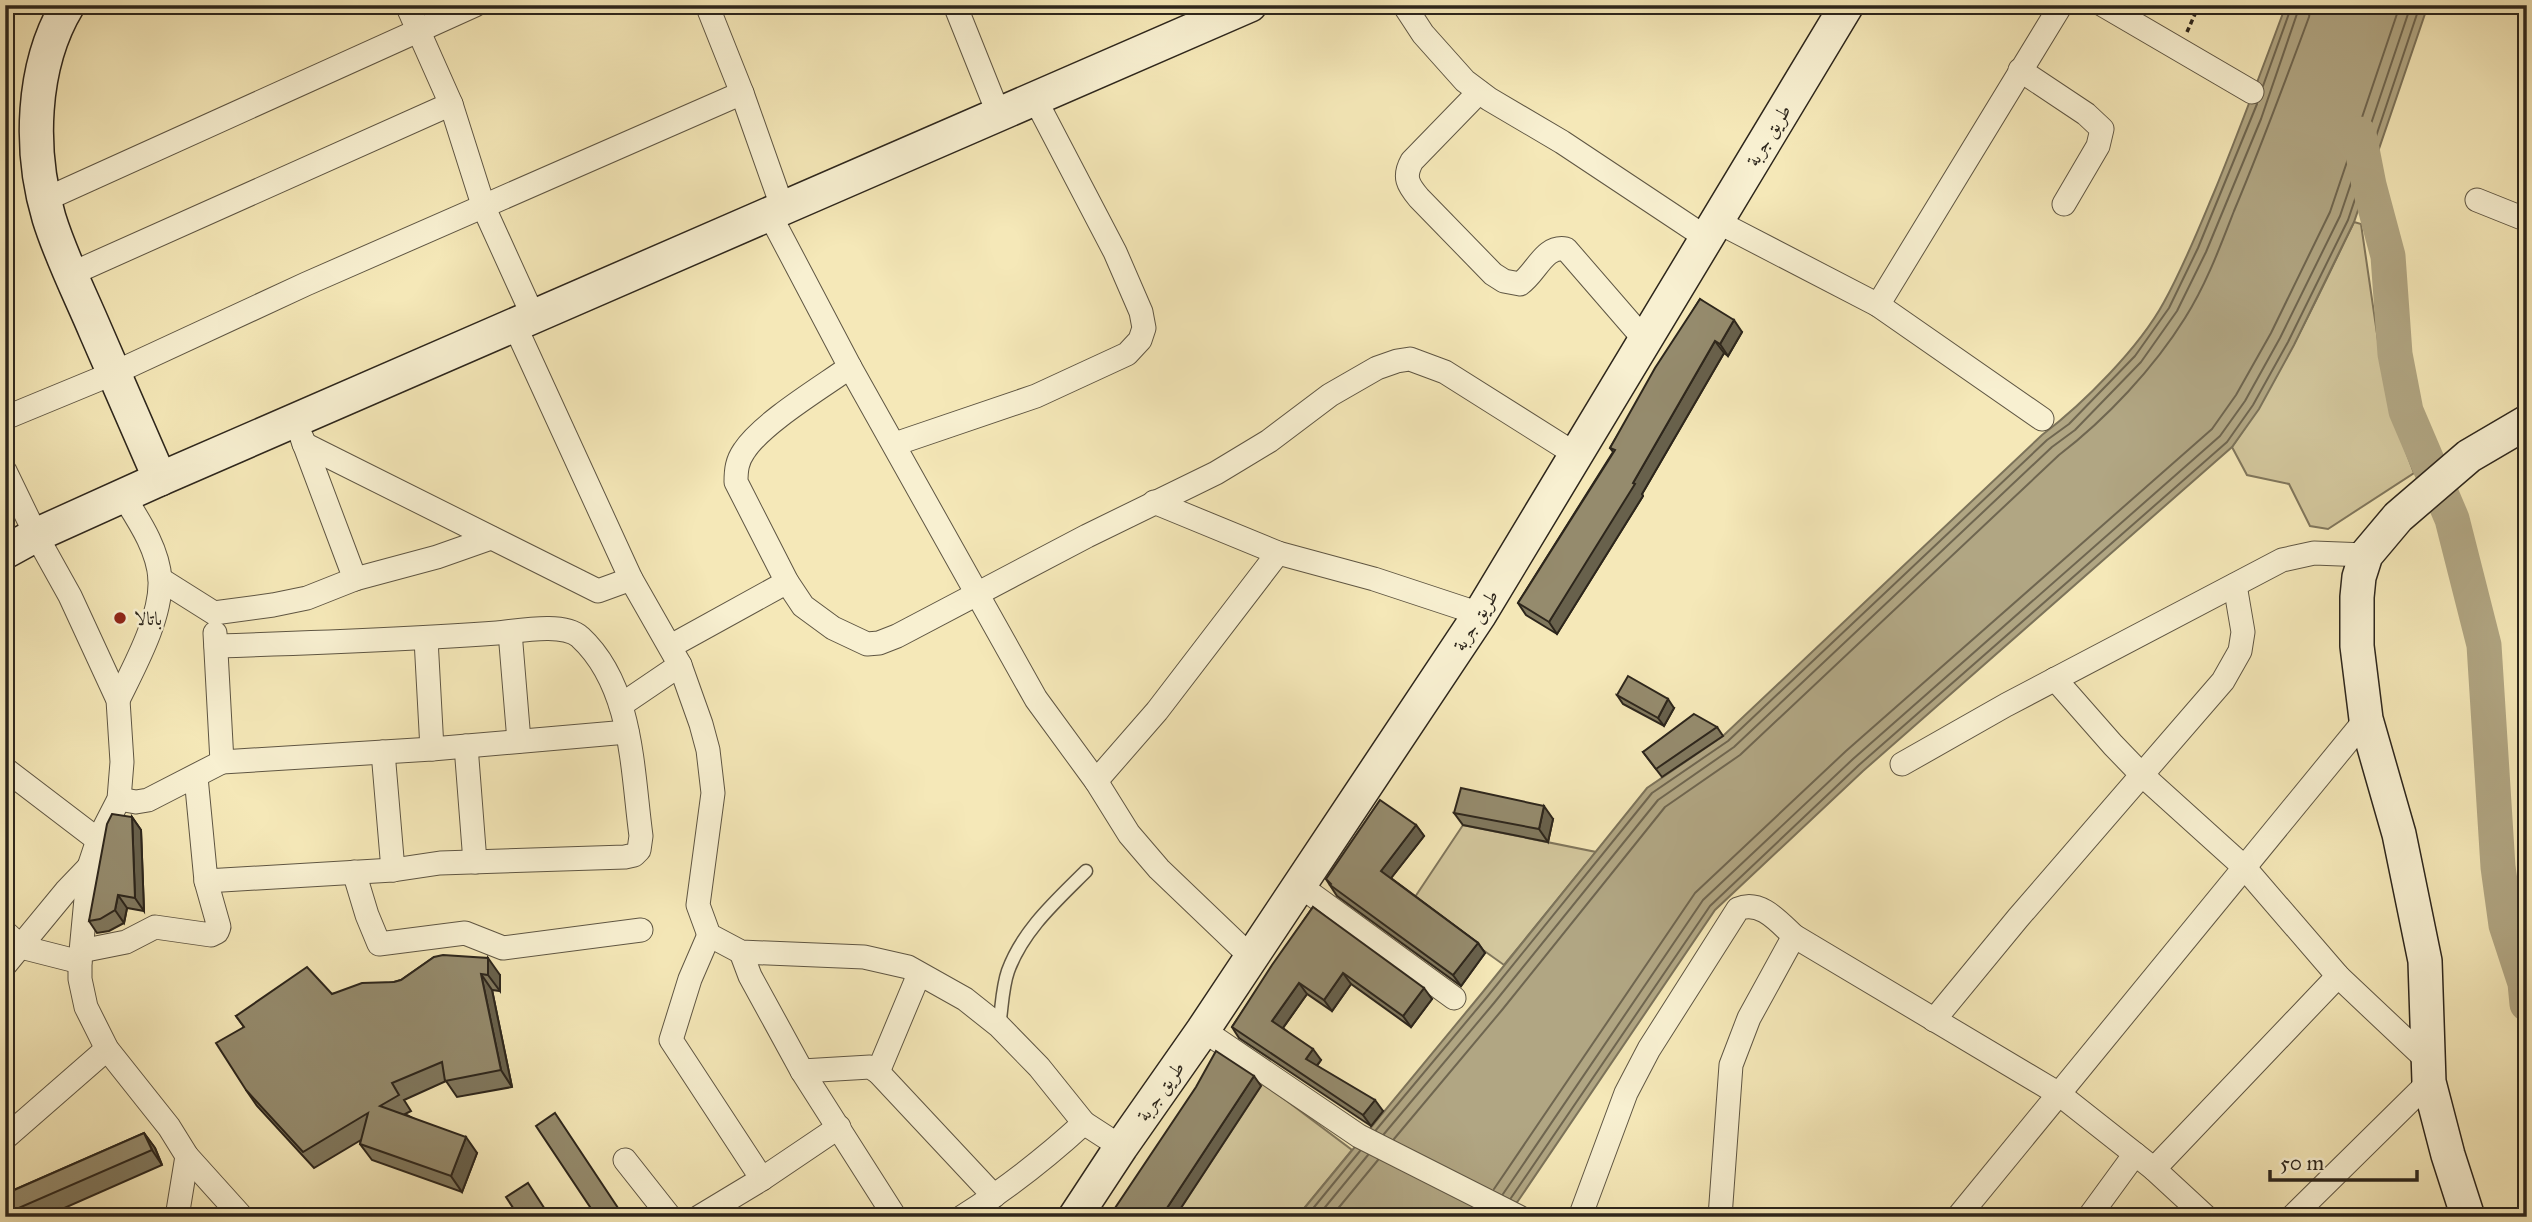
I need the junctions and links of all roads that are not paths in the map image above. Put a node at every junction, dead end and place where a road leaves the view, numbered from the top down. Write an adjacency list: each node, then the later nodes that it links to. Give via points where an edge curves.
1 (68, 5): 19 (main road, via 48,44 41,73 37,112)
2 (407, 5): 11 (street)
3 (475, 5): 11 (street)
4 (706, 5): 15 (street)
5 (955, 5): 18 (street)
6 (1404, 5): 13 (street, via 1446,62)
7 (1847, 5): 25 (main road, طريق جربة)
8 (2061, 5): 12 (street)
9 (2103, 5): 14 (street)
10 (1233, 9): 16 (main road)
11 (418, 30): 17 (street); 19 (street)
12 (2020, 70): 21 (street, via 2102,129 2098,146); 27 (street)
13 (1479, 92): 25 (street); 29 (street, via 1412,161 1407,169 1408,185 1504,281 1520,284 1547,254 1559,247 1566,249)
14 (2252, 92)
15 (742, 93): 22 (street); 23 (street)
16 (1035, 99): 18 (main road); 36 (street, via 1115,252 1144,327 1140,340 1127,355 1060,386)
17 (451, 104): 22 (street); 26 (street)
18 (999, 114): 23 (main road)
19 (44, 200): 26 (main road)
20 (2477, 200): 24 (street)
21 (2064, 204)
22 (484, 208): 28 (street); 31 (street)
23 (776, 212): 28 (main road); 30 (street)
24 (2527, 220)
25 (1711, 229): 27 (street); 29 (main road, طريق جربة)
26 (71, 274): 31 (main road)
27 (1878, 305): 33 (street)
28 (524, 322): 35 (main road); 49 (street)
29 (1644, 339): 37 (main road, طريق جربة)
30 (850, 366): 36 (street); 50 (street, via 758,434 736,467 736,482)
31 (114, 373): 32 (street); 39 (main road)
32 (5, 418)
33 (2042, 419)
34 (2527, 422): 46 (main road, via 2469,456 2424,493)
35 (300, 433): 39 (main road); 43 (street); 48 (street)
36 (895, 444): 52 (street)
37 (1575, 454): 41 (street, via 1445,372 1410,359 1377,368 1226,467); 54 (main road, طريق جربة)
38 (5, 471): 42 (street)
39 (160, 479): 40 (main road)
40 (124, 497): 42 (main road); 47 (street, via 143,527)
41 (1154, 502): 45 (street); 52 (street)
42 (36, 535): 44 (main road); 60 (street)
43 (491, 538): 48 (street); 49 (street, via 598,591)
44 (5, 552)
45 (1278, 554): 54 (street); 73 (street, via 1157,712)
46 (2366, 555): 51 (street, via 2298,555); 62 (main road, via 2359,577 2356,621)
47 (160, 579): 53 (street); 60 (street, via 152,621)
48 (355, 579): 53 (street, via 307,598)
49 (631, 579): 58 (street)
50 (787, 582): 52 (street, via 816,617 867,644 897,636); 58 (street)
51 (2235, 585): 59 (street); 71 (street, via 2243,632 2240,651 2222,681)
52 (979, 595): 73 (street, via 1036,699)
53 (214, 613): 57 (street)
54 (1480, 614): 83 (main road, طريق جربة)
55 (510, 632): 56 (street); 61 (street, via 555,629 579,636 604,666); 64 (street)
56 (426, 639): 57 (street); 66 (street)
57 (216, 646): 68 (street)
58 (675, 656): 61 (street); 85 (street, via 701,724 713,776 698,895)
59 (2055, 679): 69 (street); 71 (street)
60 (118, 700): 74 (street)
61 (621, 705): 63 (street)
62 (2366, 719): 78 (street); 101 (main road, via 2403,848 2425,961)
63 (627, 732): 64 (street); 76 (street, via 641,836 634,855)
64 (519, 741): 65 (street)
65 (466, 746): 66 (street); 76 (street)
66 (432, 749): 67 (street)
67 (383, 752): 68 (street); 79 (street)
68 (222, 762): 72 (street)
69 (1902, 764)
70 (5, 769): 75 (street)
71 (2141, 774): 78 (street); 95 (street)
72 (196, 777): 74 (street, via 148,800); 82 (street)
73 (1096, 781): 90 (street, via 1129,834 1158,869)
74 (119, 799): 75 (street)
75 (98, 840): 77 (street)
76 (475, 862): 79 (street)
77 (89, 867): 87 (street); 89 (street)
78 (2244, 867): 93 (street); 102 (street)
79 (393, 870): 81 (street)
80 (1086, 871): 96 (lane, via 1019,945 1007,974)
81 (354, 872): 82 (street); 84 (street, via 379,944 466,933 503,948)
82 (206, 881): 89 (street, via 217,932 155,927)
83 (1299, 885): 90 (main road, طريق جربة); 94 (street)
84 (641, 930)
85 (709, 935): 88 (street); 111 (street, via 671,1040)
86 (1794, 936): 95 (street); 121 (street, via 1757,906 1738,909 1626,1093); 122 (street, via 1749,1018 1731,1065)
87 (13, 939): 89 (street); 91 (street)
88 (741, 952): 92 (street, via 864,957); 99 (street)
89 (81, 957): 98 (street, via 86,1007)
90 (1251, 957): 97 (main road, طريق جربة)
91 (5, 965)
92 (919, 974): 96 (street, via 965,999); 100 (street)
93 (2338, 976): 101 (street); 110 (street)
94 (1454, 998)
95 (1934, 1020): 102 (street)
96 (999, 1026): 103 (street)
97 (1203, 1030): 106 (main road, طريق جربة); 120 (street, via 1359,1136)
98 (107, 1049): 105 (street); 108 (street)
99 (802, 1071): 100 (street, via 861,1066); 104 (street)
100 (878, 1072): 112 (street)
101 (2428, 1072): 126 (street); 127 (main road)
102 (2059, 1094): 107 (street); 123 (street)
103 (1084, 1123): 106 (street); 112 (street)
104 (839, 1127): 111 (street); 117 (street)
105 (5, 1138)
106 (1121, 1147): 119 (main road, طريق جربة)
107 (2135, 1154): 110 (street); 124 (street)
108 (187, 1156): 113 (street); 114 (street)
109 (625, 1160): 115 (street)
110 (2154, 1169): 125 (street)
111 (762, 1179): 116 (street)
112 (994, 1196): 118 (street)
113 (177, 1217)
114 (242, 1217)
115 (670, 1217)
116 (699, 1217)
117 (895, 1217)
118 (962, 1217)
119 (1075, 1217)
120 (1519, 1217)
121 (1580, 1217)
122 (1720, 1217)
123 (1958, 1217)
124 (2089, 1217)
125 (2206, 1217)
126 (2292, 1217)
127 (2468, 1217)

